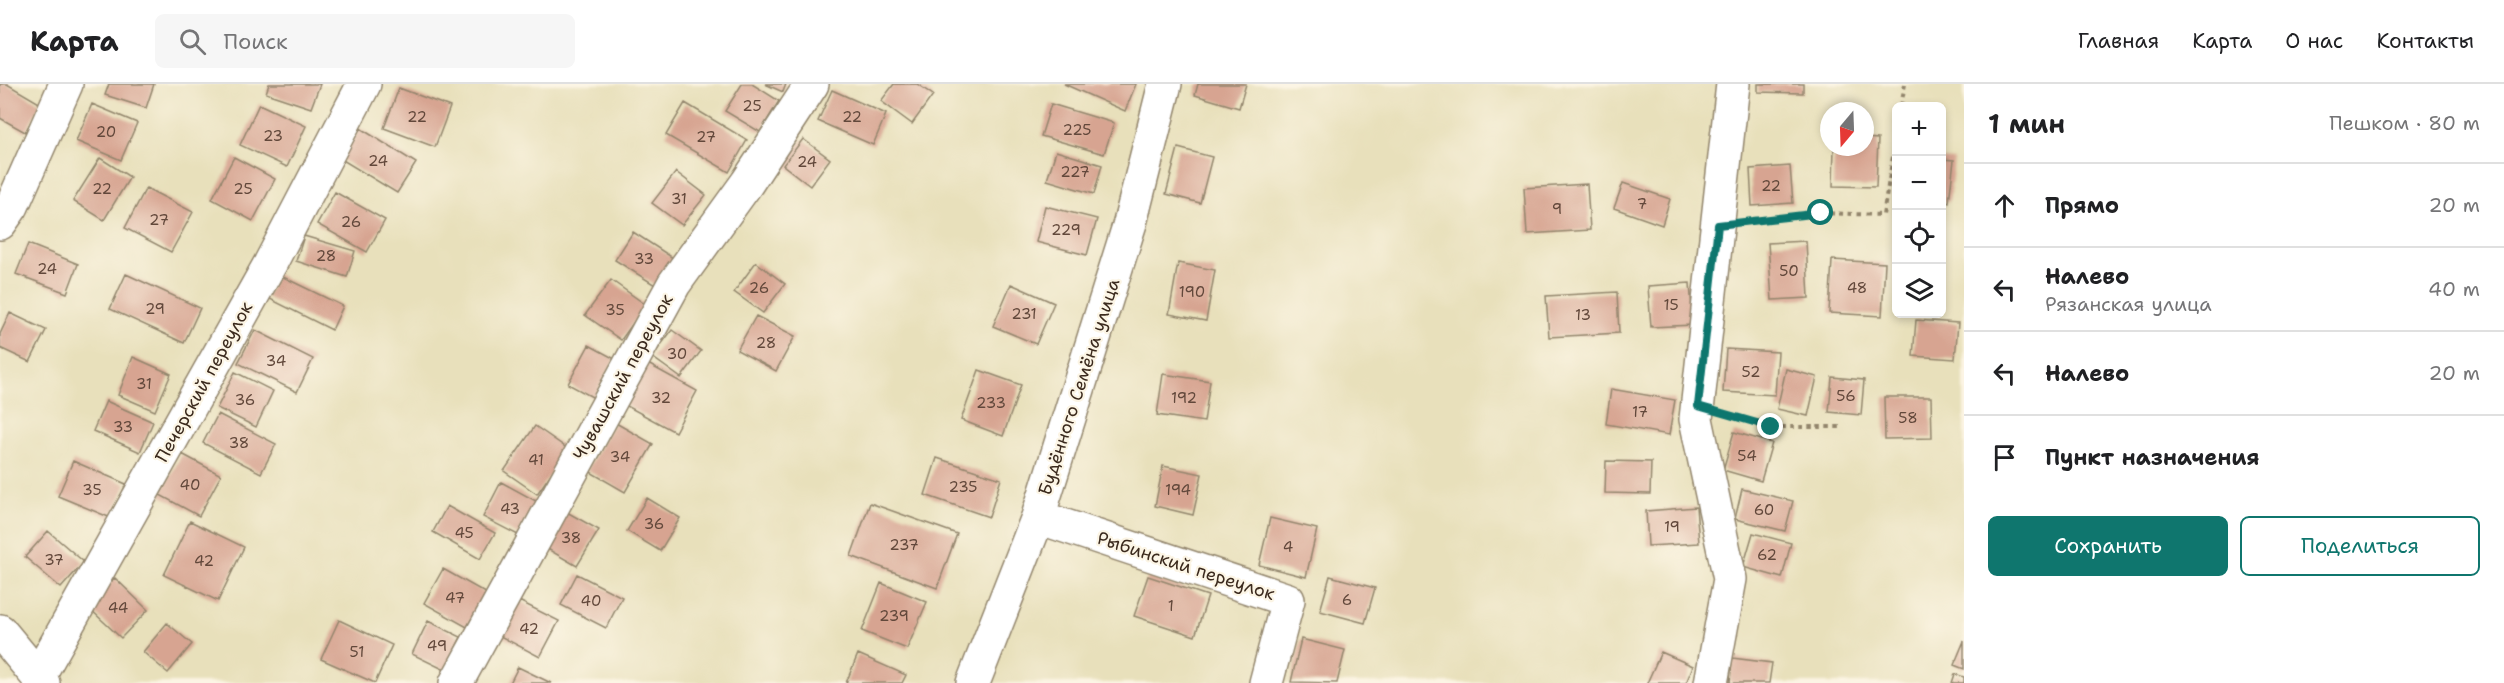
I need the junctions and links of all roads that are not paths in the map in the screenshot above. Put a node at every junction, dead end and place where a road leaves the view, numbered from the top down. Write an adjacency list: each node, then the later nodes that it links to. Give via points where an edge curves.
1 (66, 84): 6 (street, via 12,206)
2 (364, 84): 9 (street, Печерский переулок, via 270,264)
3 (812, 84): 10 (street, Чувашский переулок, via 674,284)
4 (1166, 84): 7 (street, Будённого Семёна улица, via 1130,223)
5 (1733, 84): 13 (street, via 1696,419 1730,579)
6 (0, 224)
7 (1038, 517): 11 (street, Будённого Семёна улица); 12 (street, Рыбинский переулок, via 1288,600)
8 (0, 631): 9 (street)
9 (41, 680)
10 (456, 683)
11 (973, 683)
12 (1266, 683)
13 (1711, 683)

